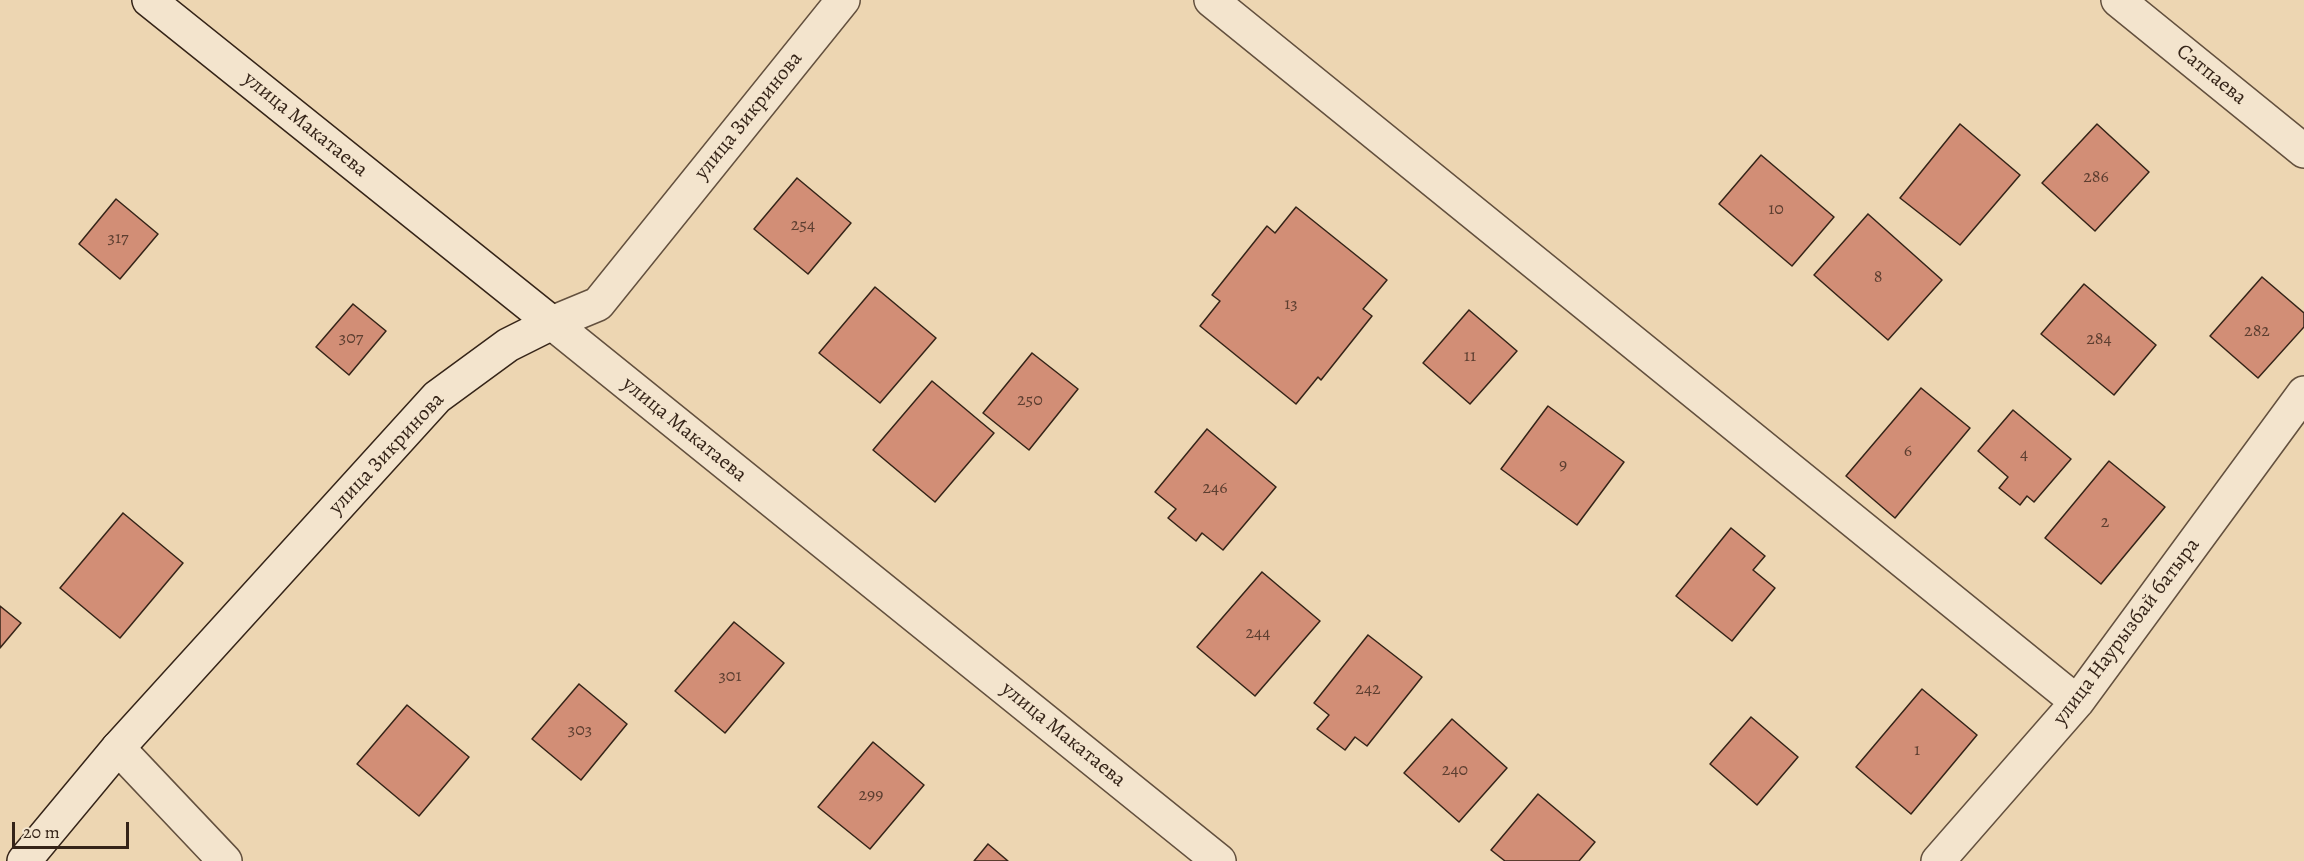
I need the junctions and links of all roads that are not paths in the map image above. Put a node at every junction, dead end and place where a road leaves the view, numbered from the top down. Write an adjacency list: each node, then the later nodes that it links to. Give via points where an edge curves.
1 (149, 0): 6 (street, улица Макатаева)
2 (843, 0): 6 (street, улица Зикринова, via 598,304)
3 (1211, 0): 8 (street)
4 (2118, 0): 5 (street, Сатпаева)
5 (2304, 151)
6 (552, 323): 9 (street, улица Зикринова, via 508,345 437,397); 12 (street, улица Макатаева)
7 (2304, 393): 8 (street, улица Наурызбай батыра)
8 (2077, 702): 13 (street, улица Наурызбай батыра)
9 (118, 748): 10 (street, улица Зикринова); 11 (street)
10 (24, 861)
11 (225, 861)
12 (1219, 861)
13 (1938, 861)

